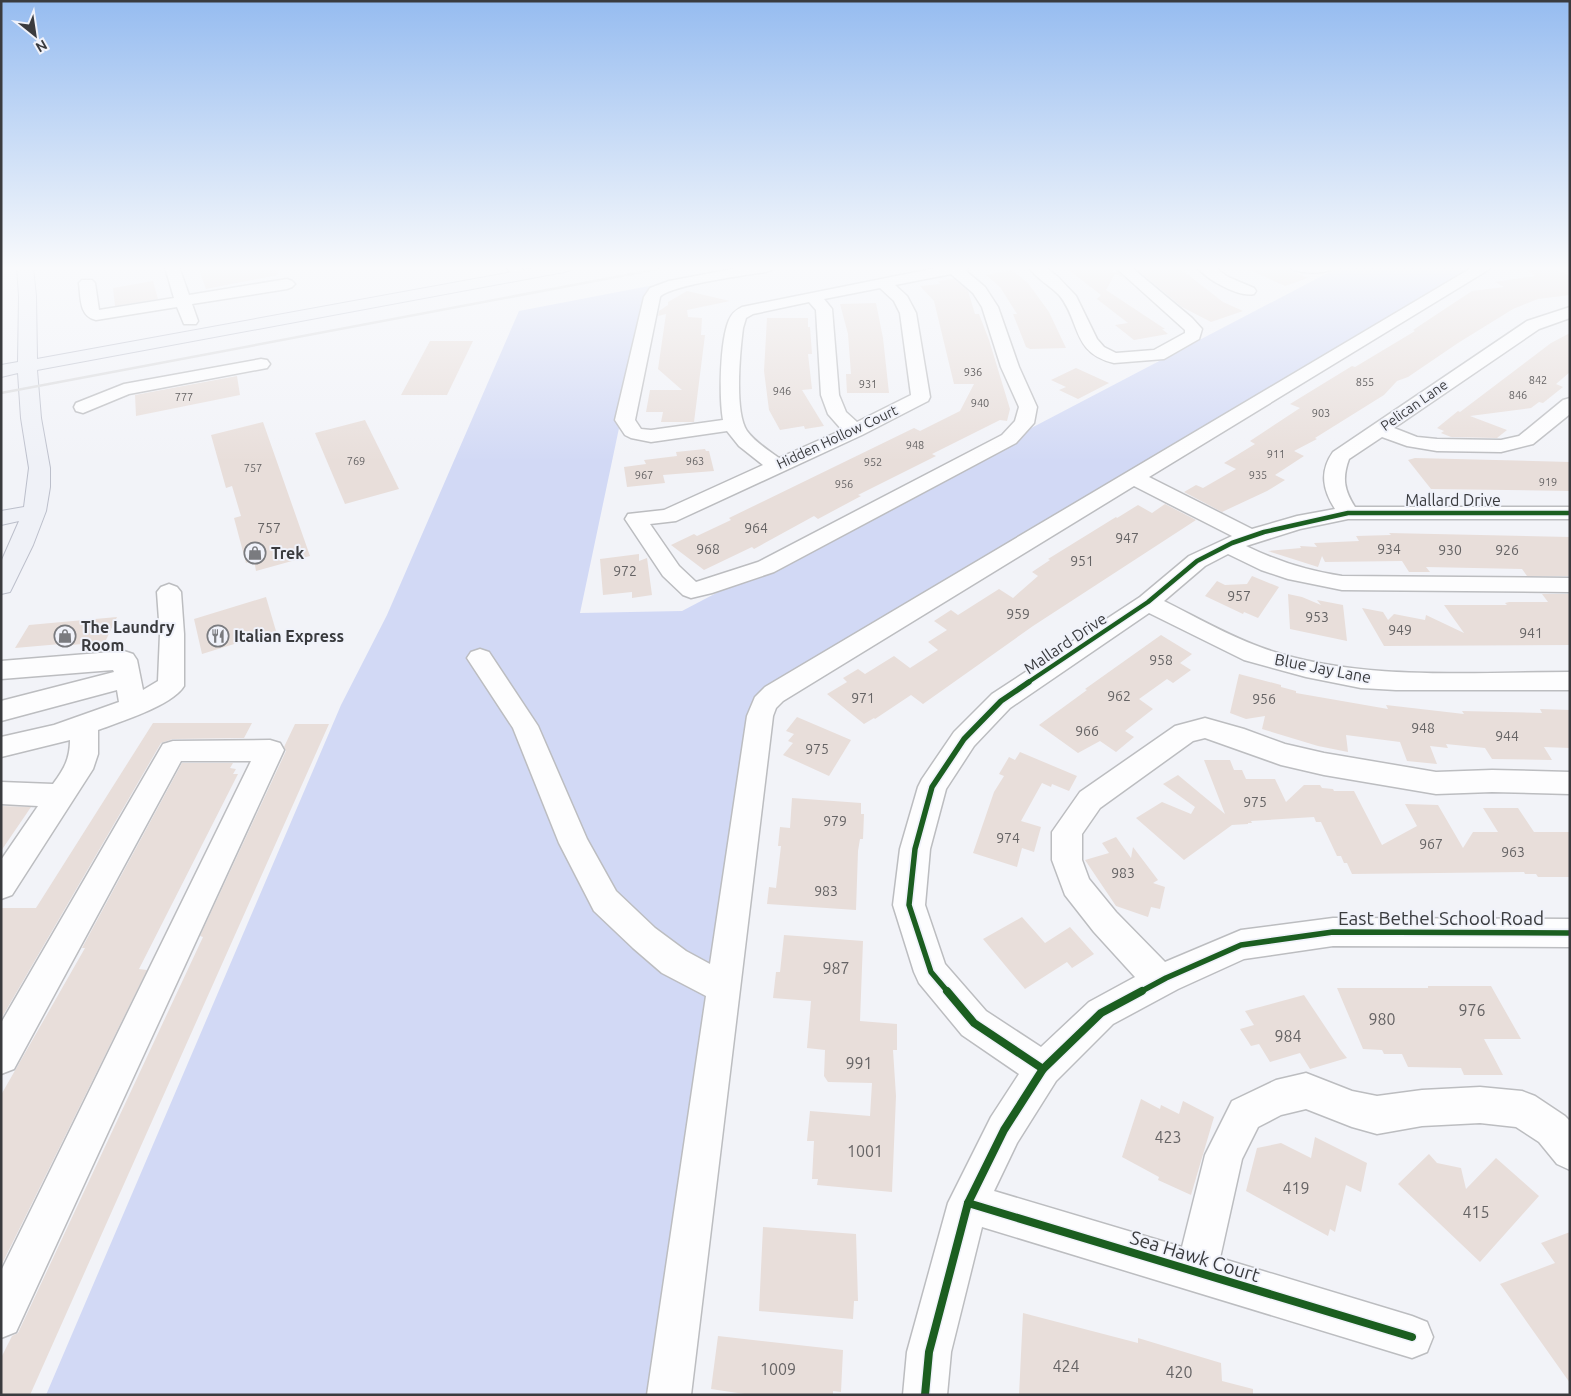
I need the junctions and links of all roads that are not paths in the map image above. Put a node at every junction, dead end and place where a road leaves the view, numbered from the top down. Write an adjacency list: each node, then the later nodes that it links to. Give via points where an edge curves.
1 (27, 332): 14 (main road)
2 (142, 332): 14 (main road)
3 (148, 332): 14 (main road)
4 (644, 332): 19 (street, via 625,420 629,431 650,436)
5 (735, 332): 19 (street, via 730,399)
6 (826, 332): 21 (street, via 830,395 838,414)
7 (911, 332): 21 (street, Hidden Hollow Court, via 921,397)
8 (999, 332): 22 (street, Hidden Hollow Court, via 1028,407 1024,423 1009,439 766,567 691,590 671,571 636,519 668,516)
9 (1085, 332): 10 (street, via 1098,351 1114,358 1158,355)
10 (1193, 332)
11 (1375, 332): 23 (street)
12 (1522, 332): 20 (street, Pelican Lane)
13 (1, 356): 14 (main road)
14 (27, 359): 16 (main road); 24 (main road, via 32,426 40,471)
15 (262, 364): 18 (street, via 124,389)
16 (1, 371)
17 (1570, 404): 20 (street, via 1526,440 1501,446 1414,442)
18 (83, 407)
19 (734, 424): 22 (street, via 750,446)
20 (1379, 429): 25 (street, Pelican Lane, via 1340,456 1332,474 1336,494)
21 (855, 430): 22 (street, Hidden Hollow Court)
22 (776, 465)
23 (1134, 478): 28 (street); 47 (street, via 774,694 764,704)
24 (35, 512): 27 (main road); 30 (main road)
25 (1348, 513): 26 (street, Mallard Drive); 28 (street, Mallard Drive, via 1297,523)
26 (1570, 513)
27 (1, 518)
28 (1239, 541): 29 (street, via 1278,569 1310,579 1342,583); 32 (street, Mallard Drive, via 1197,561)
29 (1570, 585)
30 (1, 586)
31 (169, 592): 37 (street, via 171,686)
32 (1148, 602): 36 (street, Blue Jay Lane, via 1253,654 1361,679); 49 (street, Mallard Drive, via 1002,701 964,739 932,787 915,849 909,906 931,972 974,1023)
33 (480, 658): 47 (street, via 525,726 574,843 605,901 674,962)
34 (1, 670): 35 (street, via 124,660)
35 (127, 678): 37 (street); 38 (street)
36 (1570, 681)
37 (137, 705): 39 (street)
38 (1, 711)
39 (84, 724): 40 (street); 43 (street, via 84,754 79,769)
40 (1, 747)
41 (1570, 783): 46 (street, via 1436,783 1281,754 1205,728 1185,733 1090,800 1067,832 1067,860 1076,886)
42 (1, 793): 43 (street)
43 (62, 796): 44 (street)
44 (6, 873)
45 (1570, 933): 46 (street, East Bethel School Road, via 1333,932 1241,945)
46 (1161, 981): 49 (street, East Bethel School Road, via 1101,1013)
47 (724, 988): 55 (street)
48 (1, 1058): 53 (street, via 174,751 270,750)
49 (1043, 1069): 51 (street, East Bethel School Road, via 1004,1130)
50 (1570, 1151): 52 (street, via 1552,1129 1522,1109 1480,1106 1377,1114 1352,1110 1306,1091 1276,1098 1245,1114 1224,1155)
51 (968, 1203): 52 (street, Sea Hawk Court); 56 (street, East Bethel School Road, via 929,1352)
52 (1196, 1272): 54 (street, Sea Hawk Court)
53 (1, 1317)
54 (1412, 1337)
55 (669, 1395)
56 (925, 1395)

